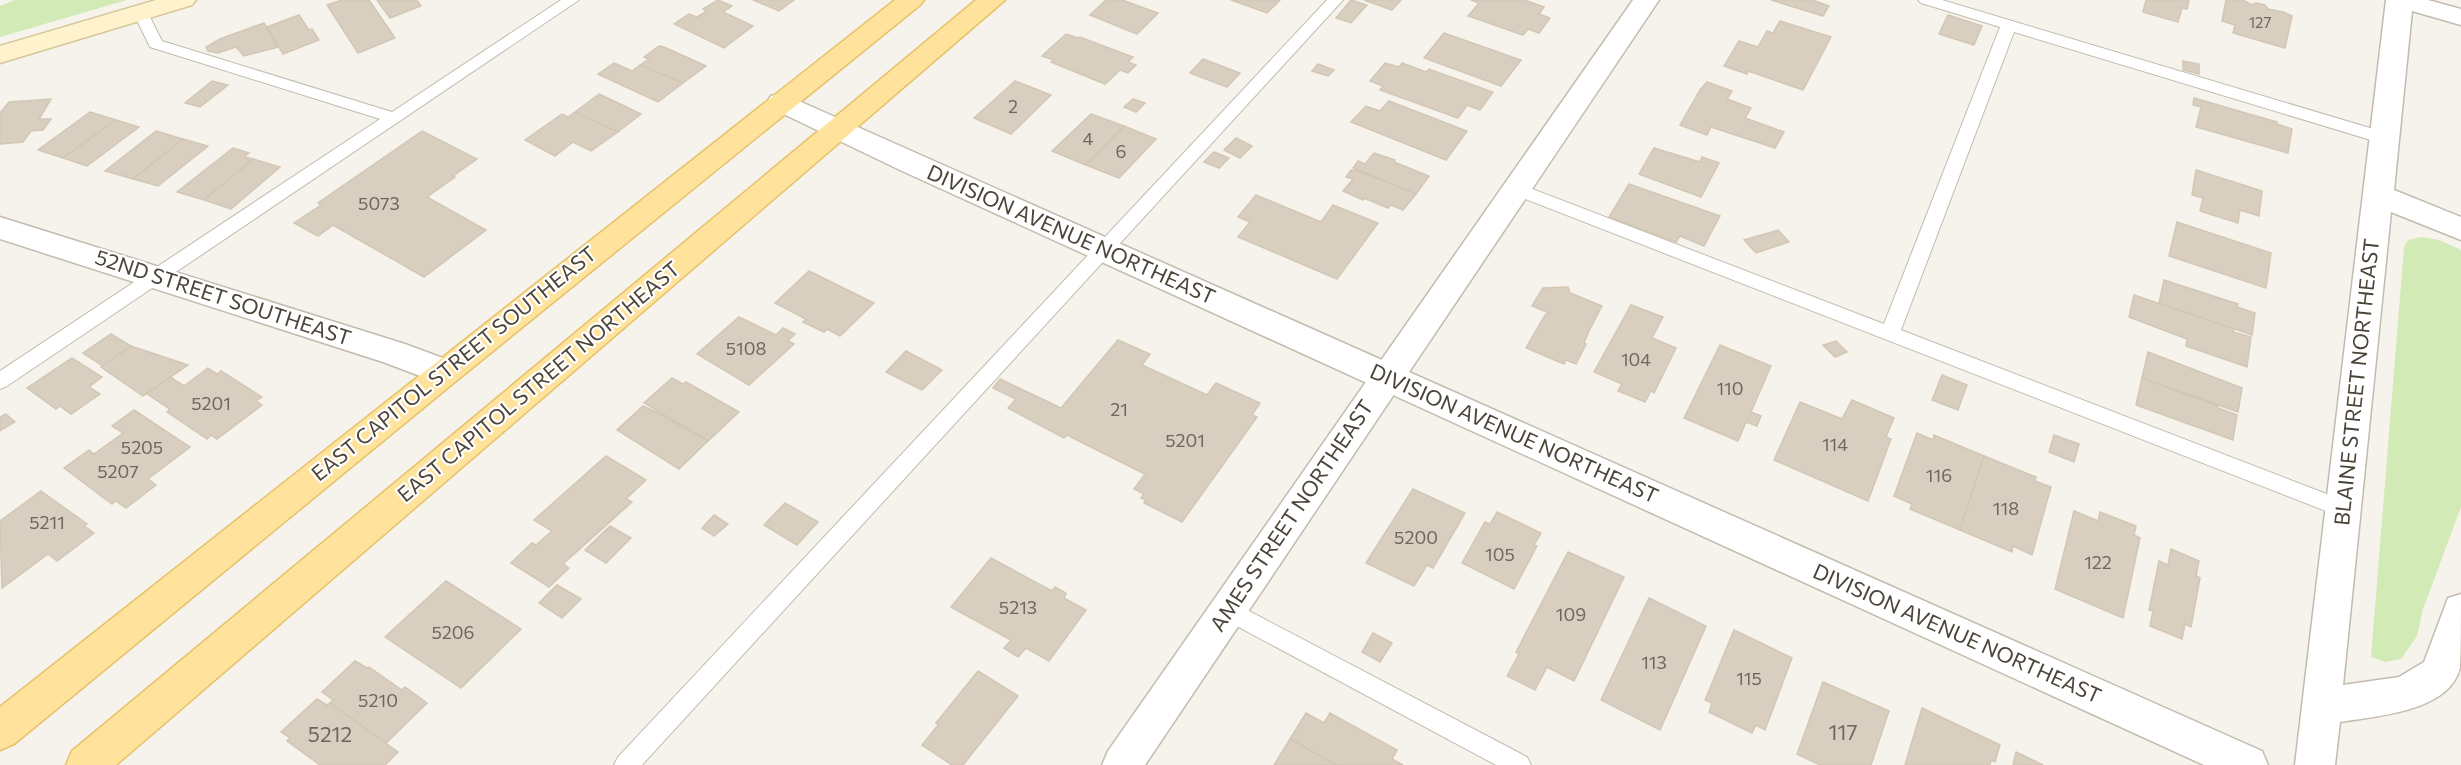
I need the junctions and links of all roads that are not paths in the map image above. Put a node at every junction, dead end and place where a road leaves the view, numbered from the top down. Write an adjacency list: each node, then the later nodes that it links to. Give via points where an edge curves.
1 (183, 0): 9 (main road)
2 (571, 0): 14 (lane)
3 (911, 0): 13 (main road, EAST CAPITOL STREET SOUTHEAST)
4 (992, 0): 15 (main road, EAST CAPITOL STREET NORTHEAST)
5 (1335, 0): 21 (lane)
6 (1646, 0): 17 (street, AMES STREET NORTHEAST)
7 (1926, 0): 11 (lane)
8 (2400, 0): 10 (street); 16 (street, BLAINE STREET NORTHEAST)
9 (142, 14): 12 (main road); 14 (lane, via 156,44)
10 (2461, 17)
11 (2009, 25): 16 (lane); 23 (lane)
12 (0, 55)
13 (781, 102): 15 (street, DIVISION AVENUE NORTHEAST); 24 (main road, EAST CAPITOL STREET SOUTHEAST)
14 (394, 118): 22 (lane)
15 (839, 129): 21 (street, DIVISION AVENUE NORTHEAST); 32 (main road, EAST CAPITOL STREET NORTHEAST)
16 (2385, 138): 18 (street, BLAINE STREET NORTHEAST)
17 (1516, 189): 23 (lane); 25 (street, AMES STREET NORTHEAST)
18 (2378, 195): 20 (street); 27 (street, BLAINE STREET NORTHEAST)
19 (0, 228): 22 (street, 52ND STREET SOUTHEAST)
20 (2461, 229)
21 (1104, 250): 25 (street, DIVISION AVENUE NORTHEAST); 33 (lane)
22 (156, 277): 24 (street, 52ND STREET SOUTHEAST); 26 (lane)
23 (1890, 333): 27 (lane)
24 (444, 372): 31 (main road, EAST CAPITOL STREET SOUTHEAST)
25 (1388, 377): 28 (street, AMES STREET NORTHEAST); 36 (street, DIVISION AVENUE NORTHEAST)
26 (0, 381)
27 (2343, 509): 30 (street, BLAINE STREET NORTHEAST)
28 (1228, 610): 34 (street, AMES STREET NORTHEAST); 35 (lane)
29 (2461, 610): 30 (street, via 2439,674 2405,694)
30 (2321, 707): 37 (street, BLAINE STREET NORTHEAST)
31 (0, 731)
32 (86, 765)
33 (626, 765)
34 (1122, 765)
35 (1519, 765)
36 (2248, 765)
37 (2315, 765)

